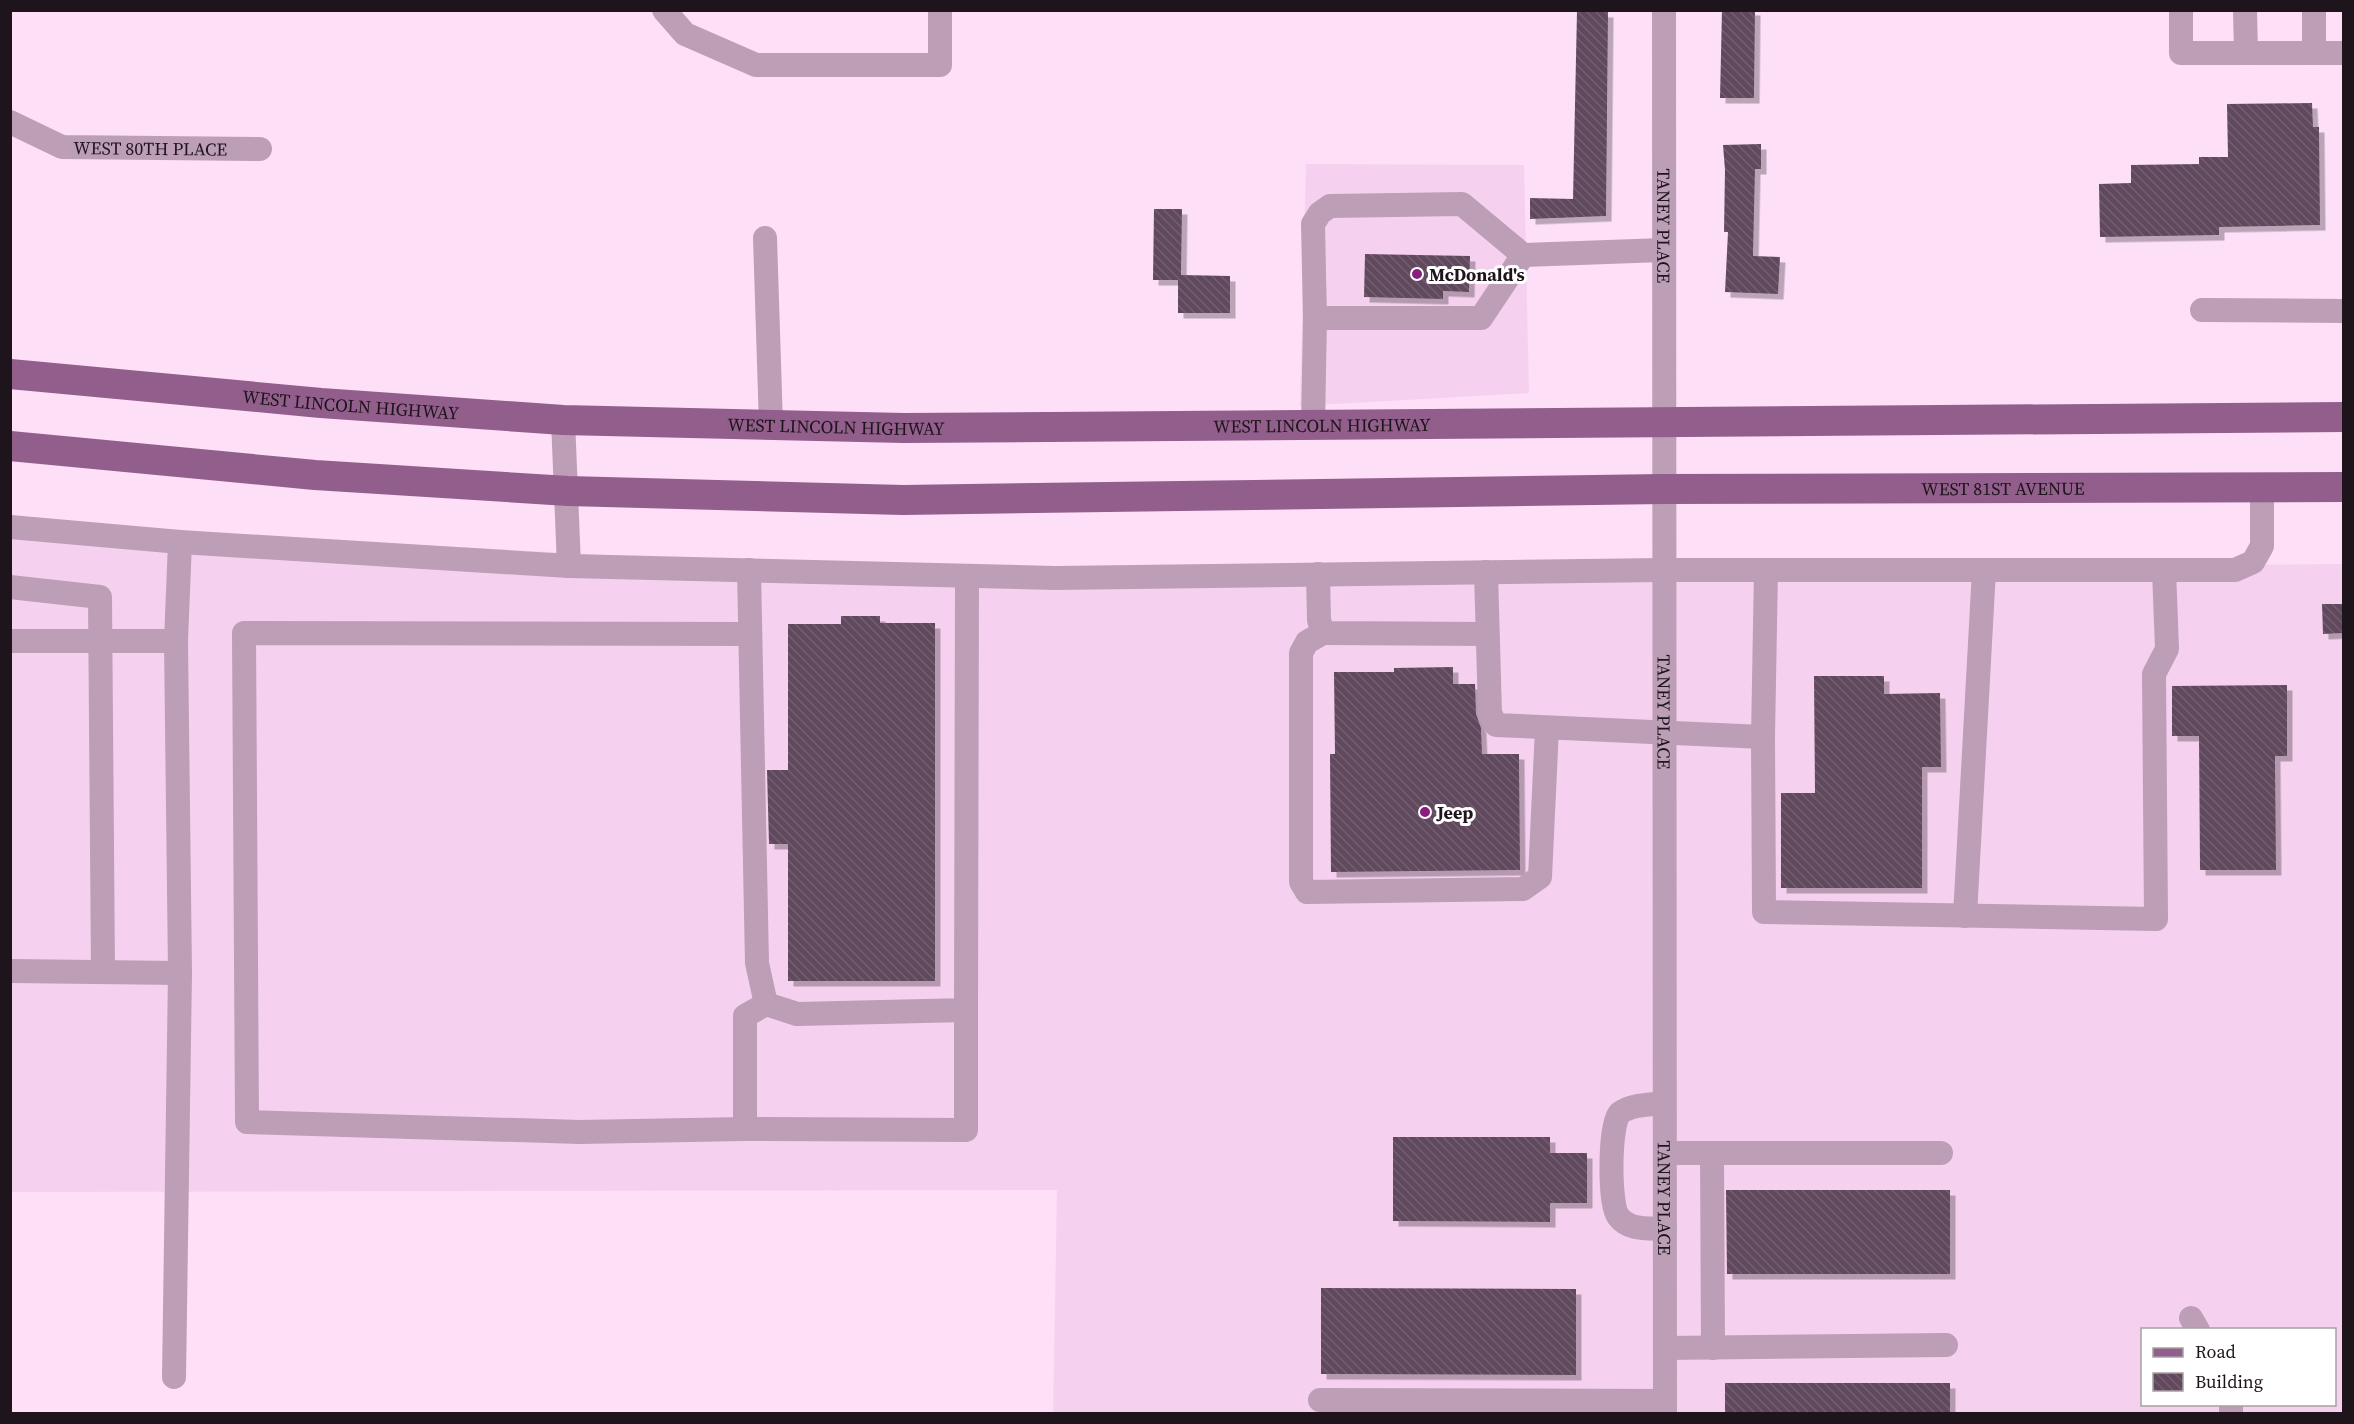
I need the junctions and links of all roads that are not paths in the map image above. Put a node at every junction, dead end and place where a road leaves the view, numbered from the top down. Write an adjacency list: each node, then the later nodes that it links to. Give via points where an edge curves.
1 (664, 10): 2 (street, via 685,34 756,65 940,65)
2 (940, 10)
3 (1664, 10): 13 (street, TANEY PLACE)
4 (2181, 10): 7 (street, via 2181,53)
5 (2245, 10): 7 (street)
6 (2314, 10): 8 (street)
7 (2246, 53): 8 (street)
8 (2314, 53): 9 (street)
9 (2343, 53)
10 (10, 122): 11 (street, WEST 80TH PLACE, via 62,147)
11 (260, 149)
12 (765, 238): 22 (street)
13 (1664, 250): 14 (street); 21 (street, TANEY PLACE)
14 (1523, 255): 17 (street, via 1481,318); 17 (street, via 1462,204 1330,206 1313,224)
15 (2202, 310): 16 (street)
16 (2343, 311)
17 (1315, 318): 23 (street)
18 (10, 374): 20 (main road, WEST LINCOLN HIGHWAY, via 321,404)
19 (2343, 417): 21 (main road)
20 (563, 420): 22 (main road, WEST LINCOLN HIGHWAY); 28 (street)
21 (1664, 424): 23 (main road, WEST LINCOLN HIGHWAY); 27 (street, TANEY PLACE)
22 (771, 425): 23 (main road, WEST LINCOLN HIGHWAY)
23 (1313, 426)
24 (10, 446): 28 (main road, via 315,475)
25 (2262, 487): 26 (main road, WEST 81ST AVENUE); 27 (main road, WEST 81ST AVENUE); 36 (street, via 2262,546 2253,562 2235,570)
26 (2343, 487)
27 (1663, 489): 28 (main road, via 903,500); 33 (street, TANEY PLACE)
28 (567, 491): 31 (street)
29 (10, 527): 30 (street)
30 (180, 542): 31 (street); 46 (street)
31 (569, 566): 32 (street)
32 (749, 570): 39 (street); 42 (street)
33 (1664, 570): 34 (street); 37 (street); 48 (street, TANEY PLACE)
34 (1766, 570): 35 (street); 49 (street)
35 (1984, 570): 36 (street); 50 (street)
36 (2164, 570): 50 (street, via 2167,648 2154,674 2156,919)
37 (1486, 572): 38 (street); 43 (street)
38 (1318, 574): 39 (street); 41 (street)
39 (967, 576): 55 (street)
40 (10, 587): 45 (street, via 100,597)
41 (1323, 633): 43 (street); 47 (street, via 1307,642 1301,653 1301,882 1307,892 1523,889 1540,877)
42 (750, 634): 54 (street, via 757,963); 57 (street, via 244,633 247,1122 580,1132)
43 (1487, 634): 47 (street, via 1490,712 1496,725)
44 (10, 640): 45 (street)
45 (100, 640): 46 (street); 52 (street)
46 (176, 640): 53 (street)
47 (1547, 729): 48 (street)
48 (1663, 733): 49 (street); 56 (street, TANEY PLACE)
49 (1763, 737): 50 (street, via 1764,912)
50 (1965, 916)
51 (10, 971): 52 (street)
52 (103, 972): 53 (street)
53 (180, 973): 65 (street)
54 (766, 1004): 55 (street, via 797,1014); 57 (street, via 745,1016)
55 (966, 1010): 57 (street, via 966,1130)
56 (1664, 1103): 58 (street, TANEY PLACE); 61 (street, via 1628,1107 1617,1115 1612,1128 1613,1200 1617,1215 1630,1227)
57 (745, 1129)
58 (1665, 1153): 59 (street); 61 (street, TANEY PLACE)
59 (1712, 1153): 60 (street); 64 (street)
60 (1941, 1153)
61 (1665, 1229): 63 (street, TANEY PLACE)
62 (1946, 1345): 64 (street)
63 (1665, 1348): 64 (street); 67 (street, TANEY PLACE)
64 (1713, 1348)
65 (174, 1377)
66 (1320, 1400): 67 (street)
67 (1665, 1407)

